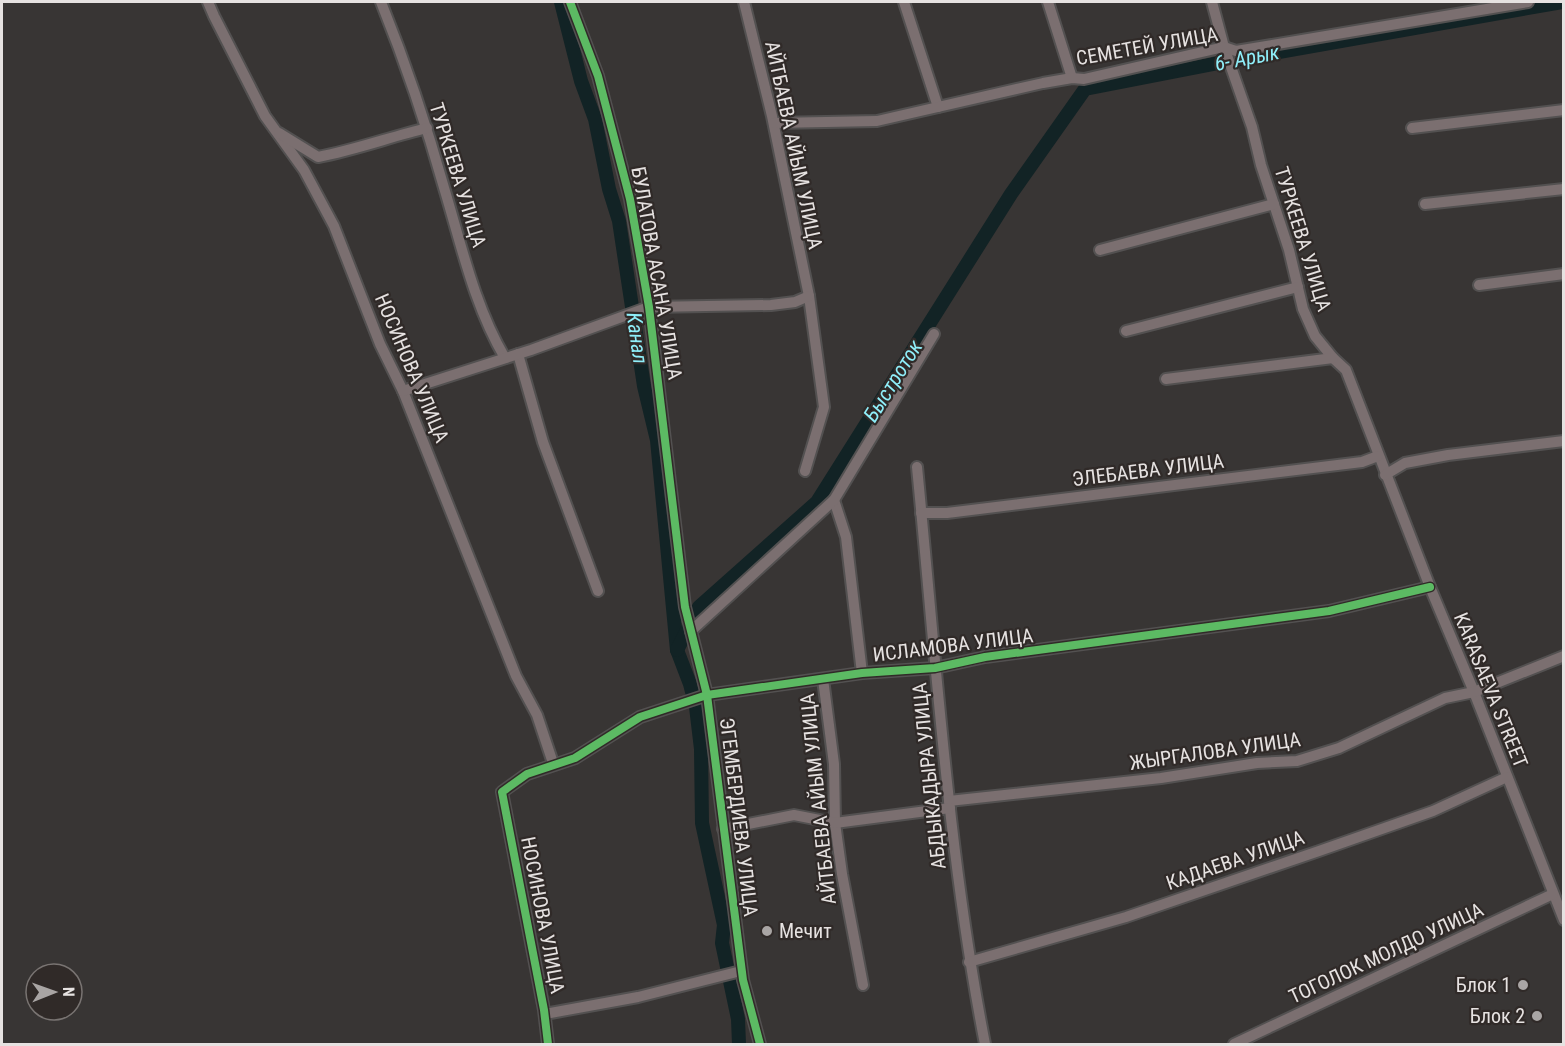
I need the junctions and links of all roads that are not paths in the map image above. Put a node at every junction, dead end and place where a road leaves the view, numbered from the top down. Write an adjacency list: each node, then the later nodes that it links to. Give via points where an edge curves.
1 (208, 2): 16 (street, НОСИНОВА УЛИЦА)
2 (381, 2): 14 (street, ТУРКЕЕВА УЛИЦА)
3 (570, 2): 25 (street, БУЛАТОВА АСАНА УЛИЦА, via 598,76 627,188)
4 (744, 2): 13 (street, АЙТБАЕВА АЙЫМ УЛИЦА)
5 (904, 2): 11 (street)
6 (1048, 2): 10 (street)
7 (1212, 2): 9 (street, ТУРКЕЕВА УЛИЦА)
8 (1528, 2): 9 (street, СЕМЕТЕЙ УЛИЦА, via 1236,51)
9 (1224, 47): 10 (street, СЕМЕТЕЙ УЛИЦА, via 1084,79); 18 (street, ТУРКЕЕВА УЛИЦА)
10 (1072, 78): 11 (street, СЕМЕТЕЙ УЛИЦА)
11 (938, 107): 13 (street, СЕМЕТЕЙ УЛИЦА, via 877,121)
12 (1563, 110): 15 (street)
13 (774, 123): 24 (street, АЙТБАЕВА АЙЫМ УЛИЦА)
14 (427, 128): 16 (street, via 318,157); 29 (street, ТУРКЕЕВА УЛИЦА, via 482,311)
15 (1412, 128)
16 (276, 132): 32 (street, НОСИНОВА УЛИЦА, via 304,170 334,226 380,344)
17 (1563, 189): 19 (street)
18 (1274, 204): 20 (street); 23 (street, ТУРКЕЕВА УЛИЦА)
19 (1425, 204)
20 (1100, 250)
21 (1563, 274): 22 (street)
22 (1479, 285)
23 (1298, 287): 26 (street); 30 (street, ТУРКЕЕВА УЛИЦА, via 1315,336)
24 (808, 296): 25 (street, via 771,305); 37 (street, АЙТБАЕВА АЙЫМ УЛИЦА, via 824,407)
25 (649, 307): 28 (street); 34 (street, БУЛАТОВА АСАНА УЛИЦА)
26 (1126, 331)
27 (934, 334): 39 (street)
28 (518, 354): 29 (street); 42 (street, via 543,442)
29 (505, 358): 32 (street)
30 (1333, 358): 31 (street); 35 (street, ТУРКЕЕВА УЛИЦА, via 1346,370)
31 (1166, 379)
32 (403, 391): 50 (street, НОСИНОВА УЛИЦА, via 516,676 537,715)
33 (1563, 441): 38 (street, via 1405,463)
34 (667, 450): 43 (street, ЭГЕМБЕРДИЕВА УЛИЦА)
35 (1378, 456): 38 (street, ТУРКЕЕВА УЛИЦА); 40 (street, ЭЛЕБАЕВА УЛИЦА, via 1362,462)
36 (917, 467): 40 (street, АБДЫКАДЫРА УЛИЦА)
37 (805, 471)
38 (1385, 475): 41 (street, KARASAEVA STREET)
39 (834, 500): 43 (street); 46 (street, via 846,537)
40 (921, 513): 45 (street, АБДЫКАДЫРА УЛИЦА)
41 (1430, 587): 45 (street, ИСЛАМОВА УЛИЦА, via 1329,611 985,657); 48 (street, KARASAEVA STREET)
42 (598, 591)
43 (691, 631): 49 (street, ЭГЕМБЕРДИЕВА УЛИЦА)
44 (1563, 656): 48 (street, ЖЫРГАЛОВА УЛИЦА)
45 (935, 668): 46 (street, ИСЛАМОВА УЛИЦА); 53 (street, АБДЫКАДЫРА УЛИЦА)
46 (862, 673): 47 (street, ИСЛАМОВА УЛИЦА)
47 (823, 679): 49 (street, ИСЛАМОВА УЛИЦА); 54 (street, АЙТБАЕВА АЙЫМ УЛИЦА, via 834,764)
48 (1474, 692): 51 (street, KARASAEVA STREET); 53 (street, ЖЫРГАЛОВА УЛИЦА, via 1446,698 1339,748 1297,760)
49 (707, 695): 50 (street, ИСЛАМОВА УЛИЦА, via 640,717 575,758); 55 (street, ЭГЕМБЕРДИЕВА УЛИЦА)
50 (553, 763): 52 (street, ИСЛАМОВА УЛИЦА, via 527,774)
51 (1507, 777): 56 (street, KARASAEVA STREET); 58 (street, КАДАЕВА УЛИЦА, via 1433,811 1308,855 1126,916)
52 (502, 792): 61 (street, НОСИНОВА УЛИЦА)
53 (950, 804): 54 (street, ЖЫРГАЛОВА УЛИЦА); 58 (street, АБДЫКАДЫРА УЛИЦА)
54 (835, 823): 55 (street, ЖЫРГАЛОВА УЛИЦА, via 794,816); 60 (street, АЙТБАЕВА АЙЫМ УЛИЦА)
55 (723, 829): 59 (street, ЭГЕМБЕРДИЕВА УЛИЦА)
56 (1553, 894): 57 (street, KARASAEVA STREET); 65 (street, ТОГОЛОК МОЛДО УЛИЦА)
57 (1563, 920)
58 (969, 962): 64 (street, АБДЫКАДЫРА УЛИЦА)
59 (741, 971): 61 (street, via 638,997); 63 (street, ЭГЕМБЕРДИЕВА УЛИЦА)
60 (863, 985)
61 (545, 1014): 62 (street, НОСИНОВА УЛИЦА)
62 (548, 1044)
63 (760, 1044)
64 (985, 1044)
65 (1234, 1044)

